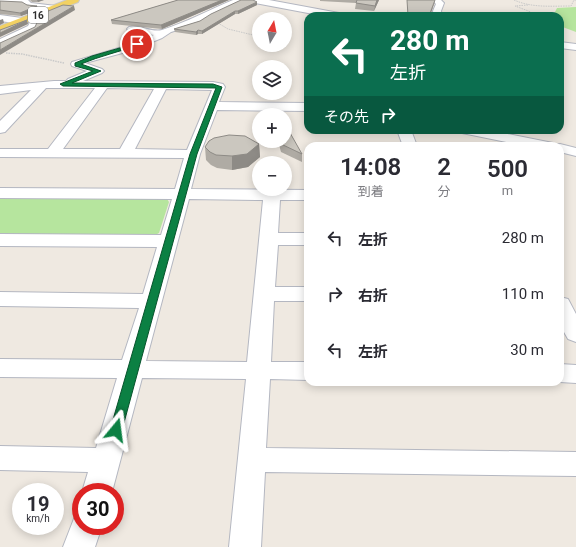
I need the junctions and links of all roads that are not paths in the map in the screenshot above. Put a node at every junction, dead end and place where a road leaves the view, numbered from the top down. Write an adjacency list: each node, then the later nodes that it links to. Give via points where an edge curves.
1 (0, 0): 6 (street)
2 (75, 0): 6 (main road, 16)
3 (240, 0): 14 (street, via 207,14 198,21)
4 (255, 0): 7 (street)
5 (436, 0): 8 (street, via 440,3)
6 (56, 8): 9 (main road, 16)
7 (318, 12)
8 (437, 12)
9 (38, 15): 11 (main road, 16); 15 (street, via 32,28)
10 (0, 18): 11 (street)
11 (22, 22): 13 (main road, 16)
12 (132, 29): 14 (street)
13 (0, 30)
14 (165, 33): 18 (street, via 126,49 76,64 98,71)
15 (0, 43)
16 (564, 46): 17 (street)
17 (576, 47)
18 (63, 84): 19 (street); 20 (street)
19 (43, 85): 22 (street); 25 (street)
20 (103, 85): 21 (street); 31 (street)
21 (162, 85): 23 (street, via 219,87); 32 (street)
22 (0, 90)
23 (213, 106): 24 (street); 33 (street)
24 (304, 107)
25 (0, 129)
26 (487, 134): 27 (street)
27 (528, 142)
28 (564, 149): 29 (street)
29 (576, 152)
30 (6, 153): 31 (street); 34 (street)
31 (52, 154): 32 (street)
32 (125, 154): 33 (street)
33 (194, 154): 36 (street)
34 (0, 167)
35 (0, 193): 36 (street)
36 (183, 194): 37 (street); 44 (street)
37 (252, 195)
38 (292, 195): 39 (street)
39 (304, 195)
40 (272, 196): 41 (street)
41 (269, 239): 42 (street); 45 (street)
42 (304, 239)
43 (0, 240): 44 (street)
44 (169, 241): 48 (street)
45 (265, 294): 46 (street); 53 (street)
46 (304, 294)
47 (0, 299): 48 (street)
48 (151, 301): 52 (street)
49 (564, 312): 50 (street)
50 (576, 334)
51 (0, 368): 52 (street)
52 (133, 369): 53 (street); 58 (street)
53 (258, 370): 54 (street); 59 (street)
54 (304, 371)
55 (564, 374): 56 (street)
56 (576, 374)
57 (0, 458): 58 (street)
58 (107, 460): 61 (street)
59 (251, 460): 60 (street); 64 (street)
60 (576, 464)
61 (100, 483)
62 (83, 535): 63 (street)
63 (79, 547)
64 (245, 547)

